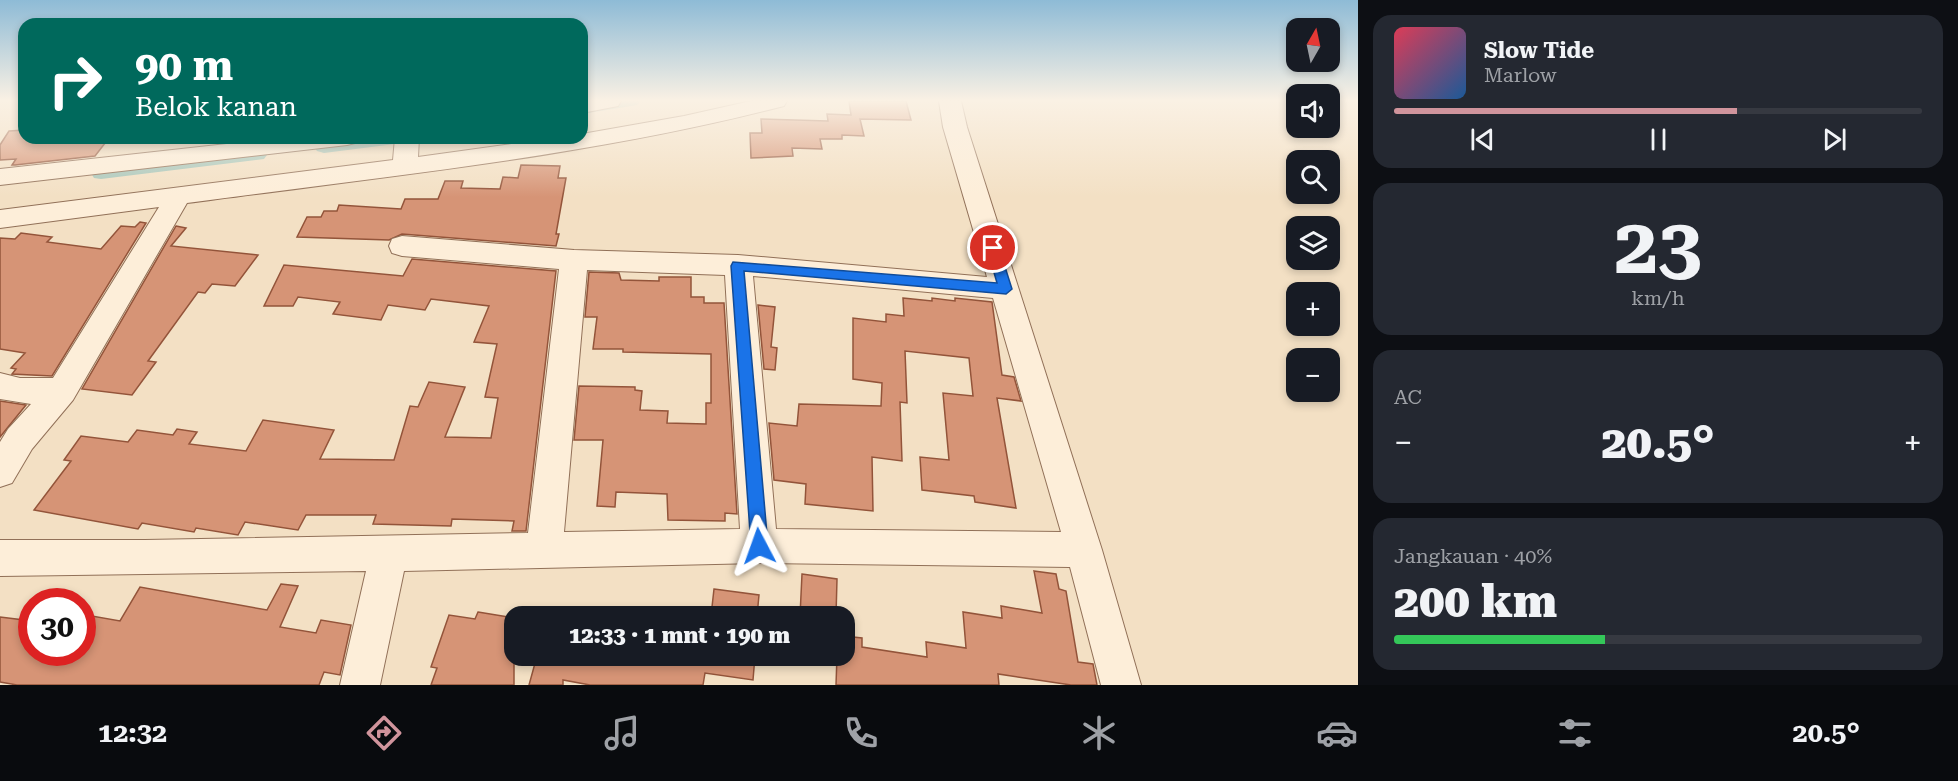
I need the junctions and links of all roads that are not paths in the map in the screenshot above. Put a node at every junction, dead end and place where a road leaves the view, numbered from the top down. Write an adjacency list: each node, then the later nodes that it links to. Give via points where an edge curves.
1 (635, 133): 3 (street)
2 (957, 133): 13 (street)
3 (588, 141)
4 (294, 144): 7 (street)
5 (568, 144): 6 (street, via 525,151)
6 (406, 155): 8 (street)
7 (0, 177)
8 (177, 198): 9 (street); 15 (street)
9 (0, 219)
10 (402, 246): 11 (street)
11 (574, 260): 12 (street); 18 (street)
12 (738, 266): 13 (street); 17 (street)
13 (1006, 289): 19 (street)
14 (0, 386): 15 (street, via 20,391)
15 (62, 391): 16 (street, via 20,439)
16 (0, 472)
17 (759, 546): 18 (street); 19 (street)
18 (543, 549): 20 (street)
19 (1084, 550): 23 (street)
20 (389, 552): 21 (street); 22 (street)
21 (0, 558)
22 (360, 685)
23 (1121, 685)

